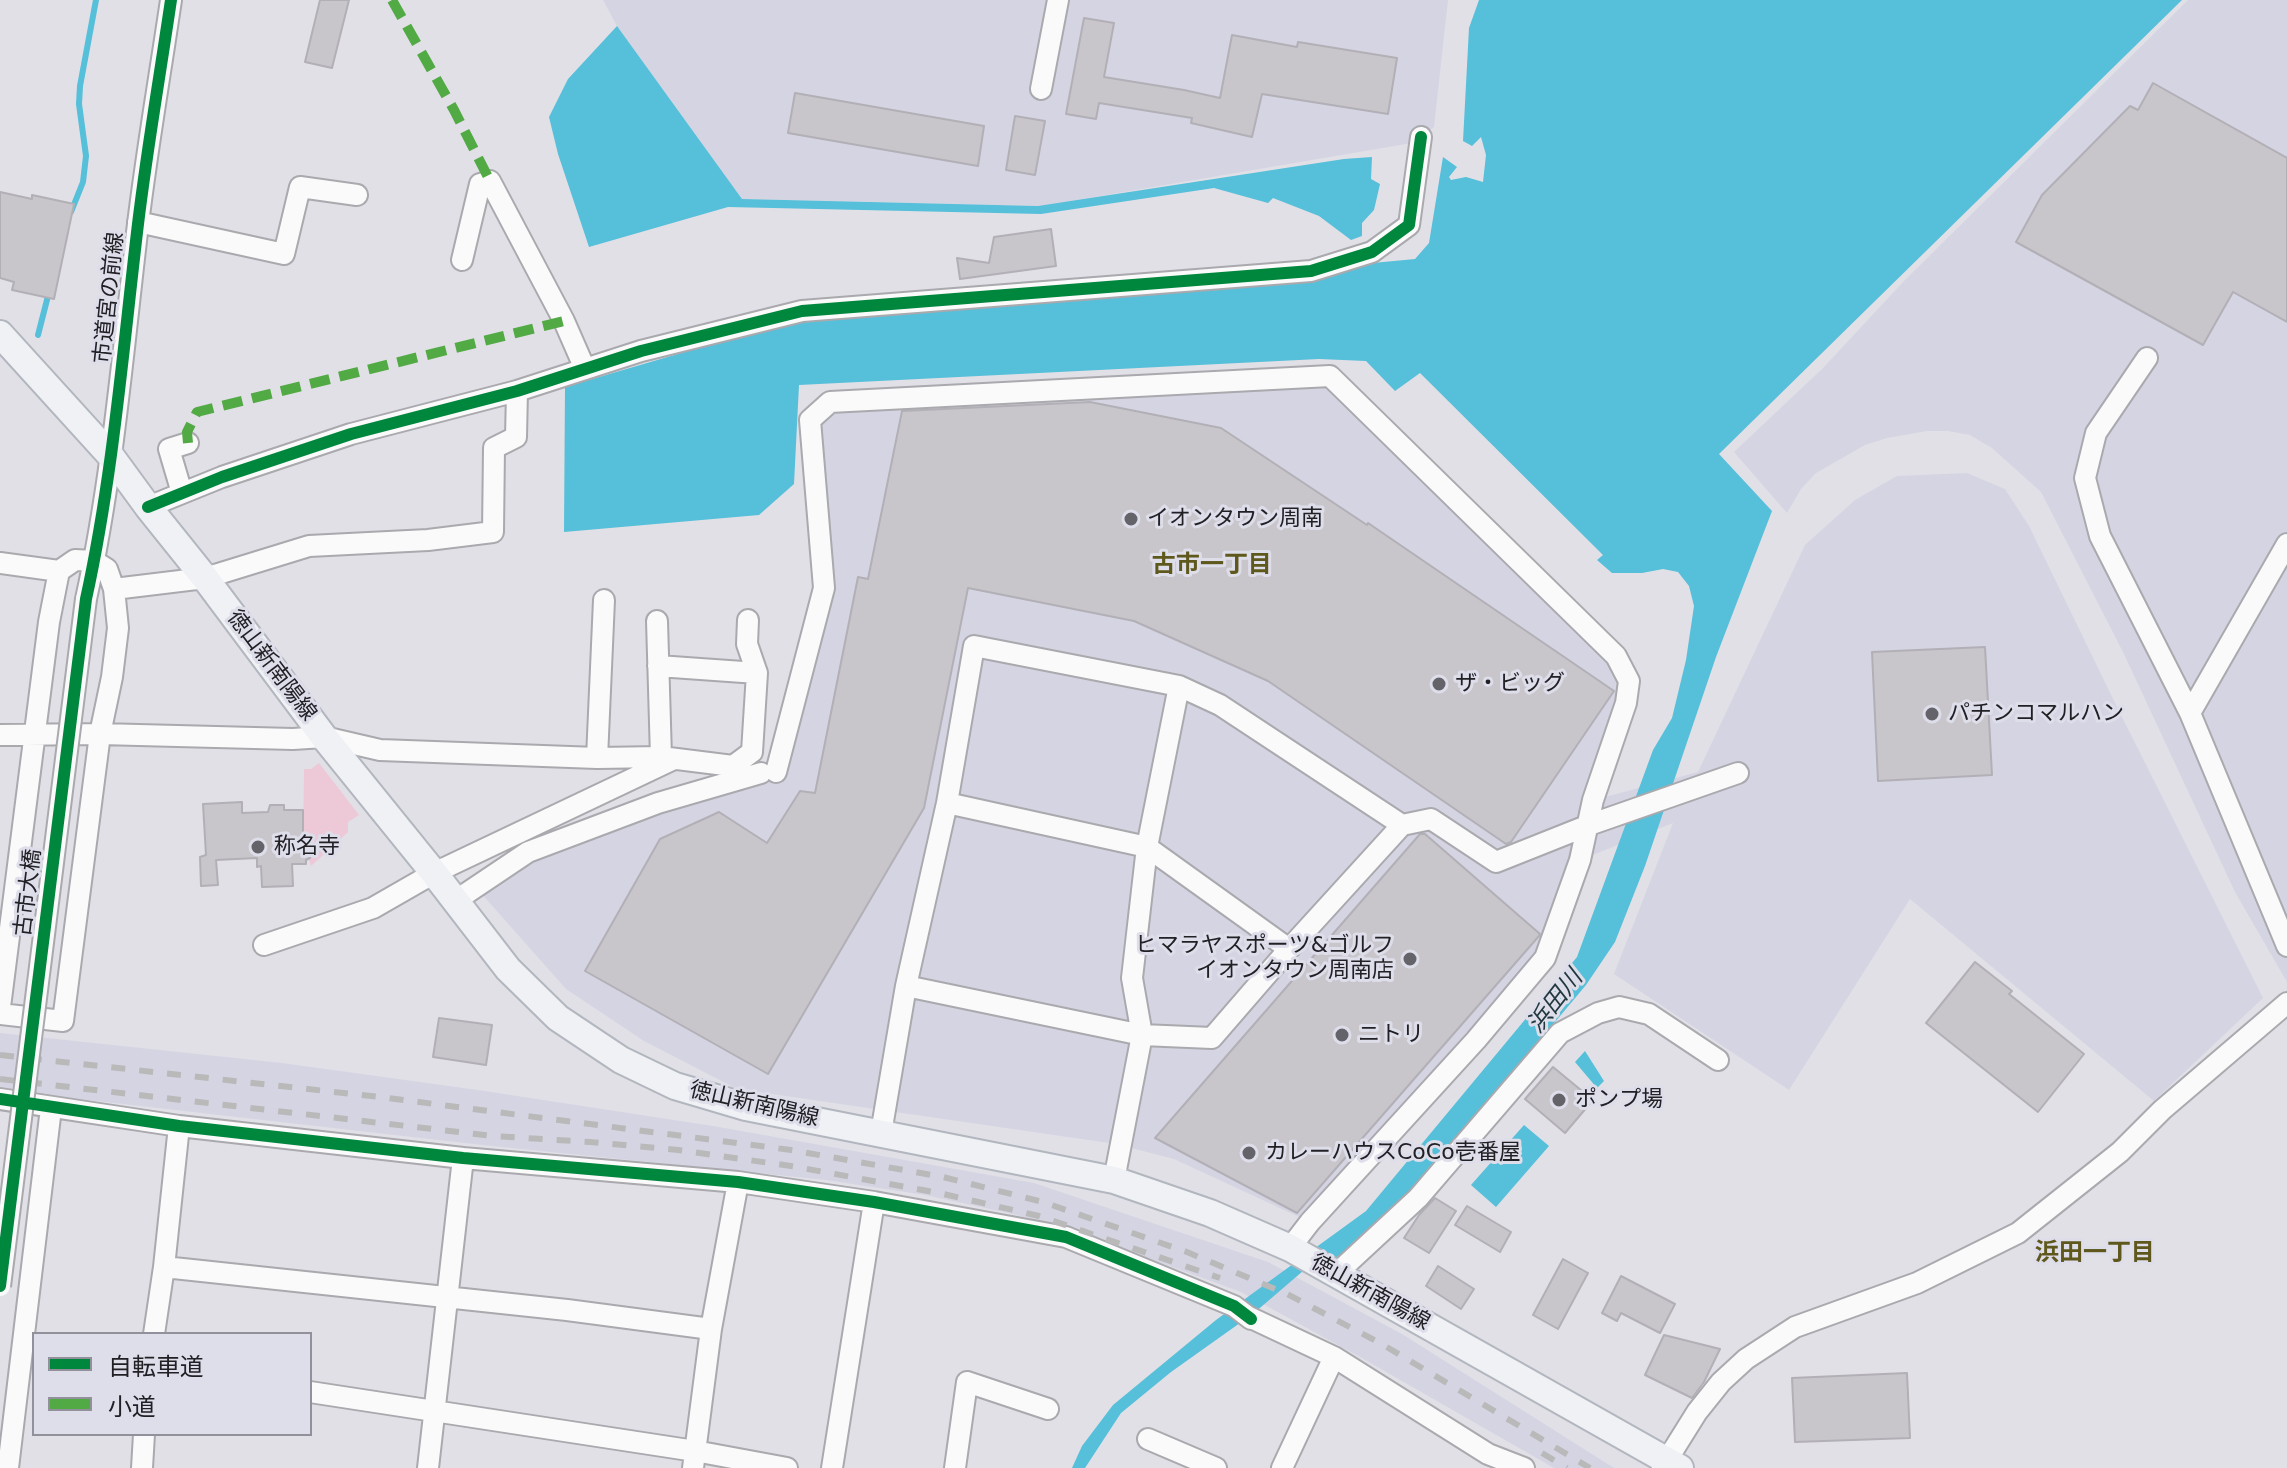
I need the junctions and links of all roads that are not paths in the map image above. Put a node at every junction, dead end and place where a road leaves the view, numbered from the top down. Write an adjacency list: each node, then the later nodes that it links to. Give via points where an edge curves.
1 (171, 0): 6 (street, 市道宮の前線)
2 (1058, 0): 3 (street)
3 (1041, 89)
4 (1421, 137): 10 (street, via 1409,225 1372,252 1311,271 802,311)
5 (357, 195): 6 (street, via 300,187 284,254)
6 (138, 222): 13 (street, 市道宮の前線)
7 (462, 260): 10 (street, via 480,184 490,181)
8 (0, 334): 13 (main road, 徳山新南陽線)
9 (2147, 358): 29 (street, via 2096,433 2085,478 2100,536)
10 (585, 369): 11 (street)
11 (517, 391): 14 (street, via 351,434); 20 (street, via 516,437 494,448 493,532 309,546)
12 (188, 443): 14 (street, via 169,449)
13 (110, 455): 15 (main road, 徳山新南陽線); 17 (street, 市道宮の前線)
14 (182, 493): 15 (street)
15 (148, 507): 20 (main road, 徳山新南陽線)
16 (2287, 544): 29 (street)
17 (94, 561): 19 (street, via 75,560); 21 (street, via 107,569); 22 (street, 市道宮の前線)
18 (0, 563): 19 (street)
19 (59, 571): 32 (street)
20 (205, 578): 21 (street); 33 (main road, 徳山新南陽線)
21 (114, 589): 30 (street, via 118,628)
22 (86, 599): 63 (street, 古市大橋, bridge)
23 (604, 600): 34 (street)
24 (748, 620): 27 (street, via 747,644)
25 (657, 621): 26 (street)
26 (658, 666): 27 (street); 35 (street)
27 (757, 673): 35 (street, via 752,752 733,766)
28 (1179, 686): 37 (street, via 974,646); 38 (street, via 1220,705); 40 (street)
29 (2190, 713): 44 (street)
30 (100, 734): 32 (street); 33 (street); 49 (street, via 63,1021)
31 (0, 735): 32 (street)
32 (36, 735): 48 (street)
33 (324, 737): 34 (street, via 380,750); 41 (main road, 徳山新南陽線)
34 (597, 758): 35 (street)
35 (668, 758): 41 (street)
36 (1738, 773): 39 (street)
37 (947, 803): 40 (street); 46 (street)
38 (1402, 825): 39 (street, via 1431,819 1496,862); 45 (street)
39 (1589, 825): 42 (street, via 1626,703 1629,681 1616,656 1330,376 830,402 810,420 824,588 768,773 658,803 528,852); 60 (street, via 1545,958 1310,1222)
40 (1147, 847): 45 (street); 50 (street, via 1132,978)
41 (434, 873): 42 (main road, 徳山新南陽線); 43 (street, via 373,908)
42 (455, 901): 55 (main road, 徳山新南陽線, via 508,969 558,1018 621,1060 675,1086 746,1107)
43 (264, 945)
44 (2287, 946)
45 (1289, 949): 50 (street, via 1212,1038)
46 (906, 986): 50 (street); 55 (street)
47 (2287, 1003): 76 (street, via 2120,1152 2018,1233 1917,1283 1795,1327 1746,1359 1697,1412)
48 (0, 1007)
49 (0, 1014)
50 (1142, 1035): 57 (street)
51 (1718, 1060): 62 (street, via 1649,1014 1619,1007 1560,1033 1418,1198)
52 (0, 1099): 53 (street)
53 (51, 1108): 54 (street); 67 (street)
54 (179, 1126): 56 (street); 61 (street)
55 (881, 1133): 57 (main road, 徳山新南陽線)
56 (463, 1158): 58 (street); 64 (street)
57 (1114, 1180): 60 (main road, 徳山新南陽線, via 1210,1213)
58 (738, 1182): 59 (street); 65 (street)
59 (874, 1202): 68 (street, via 1066,1237); 81 (street)
60 (1296, 1251): 62 (main road, 徳山新南陽線)
61 (164, 1267): 64 (street); 66 (street)
62 (1331, 1271): 76 (main road, 徳山新南陽線)
63 (0, 1286)
64 (448, 1297): 65 (street); 71 (street)
65 (711, 1329): 74 (street)
66 (154, 1332)
67 (28, 1352): 77 (street)
68 (1334, 1357): 75 (street); 84 (street)
69 (312, 1392): 71 (street)
70 (1048, 1409): 82 (street, via 967,1382)
71 (435, 1412): 74 (street); 79 (street)
72 (144, 1436): 78 (street)
73 (1148, 1439): 83 (street)
74 (694, 1460): 80 (street)
75 (1485, 1461): 85 (street)
76 (1670, 1465)
77 (8, 1468)
78 (142, 1468)
79 (428, 1468)
80 (787, 1468)
81 (832, 1468)
82 (955, 1468)
83 (1216, 1468)
84 (1282, 1468)
85 (1524, 1468)

